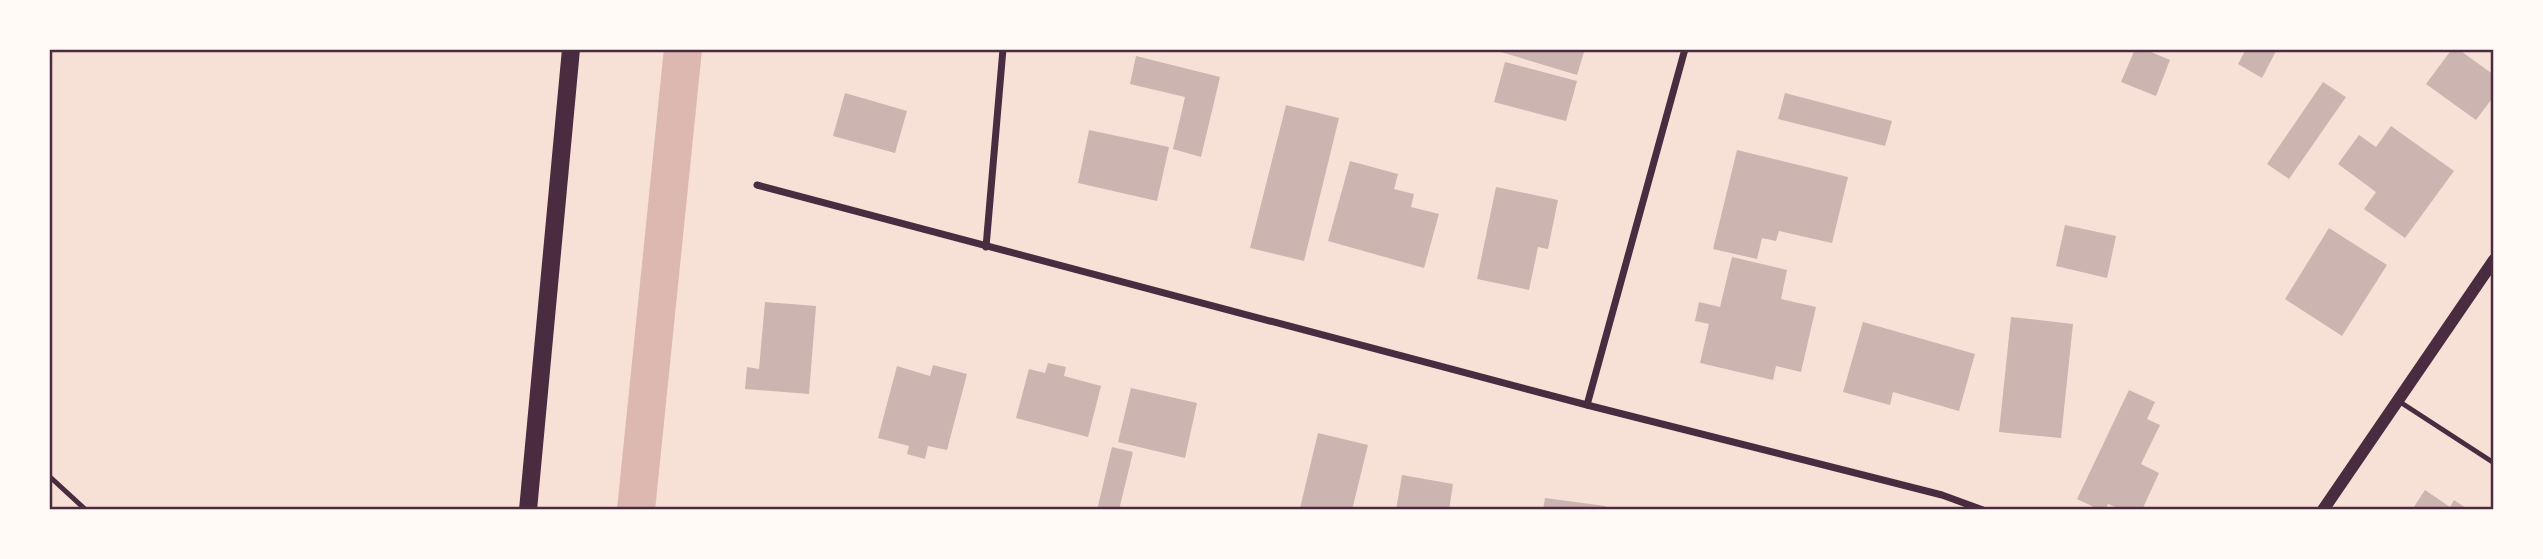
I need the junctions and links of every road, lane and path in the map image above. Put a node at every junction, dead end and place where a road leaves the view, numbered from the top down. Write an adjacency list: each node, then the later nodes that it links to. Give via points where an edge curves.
1 (572, 49): 12 (main road)
2 (1003, 49): 5 (street)
3 (1685, 49): 8 (street)
4 (757, 185): 5 (street)
5 (986, 247): 8 (street)
6 (2494, 260): 7 (street)
7 (2398, 400): 9 (lane); 14 (street)
8 (1587, 405): 13 (street, via 1942,495)
9 (2494, 463)
10 (49, 476): 11 (lane)
11 (86, 510)
12 (528, 510)
13 (1983, 510)
14 (2323, 510)

